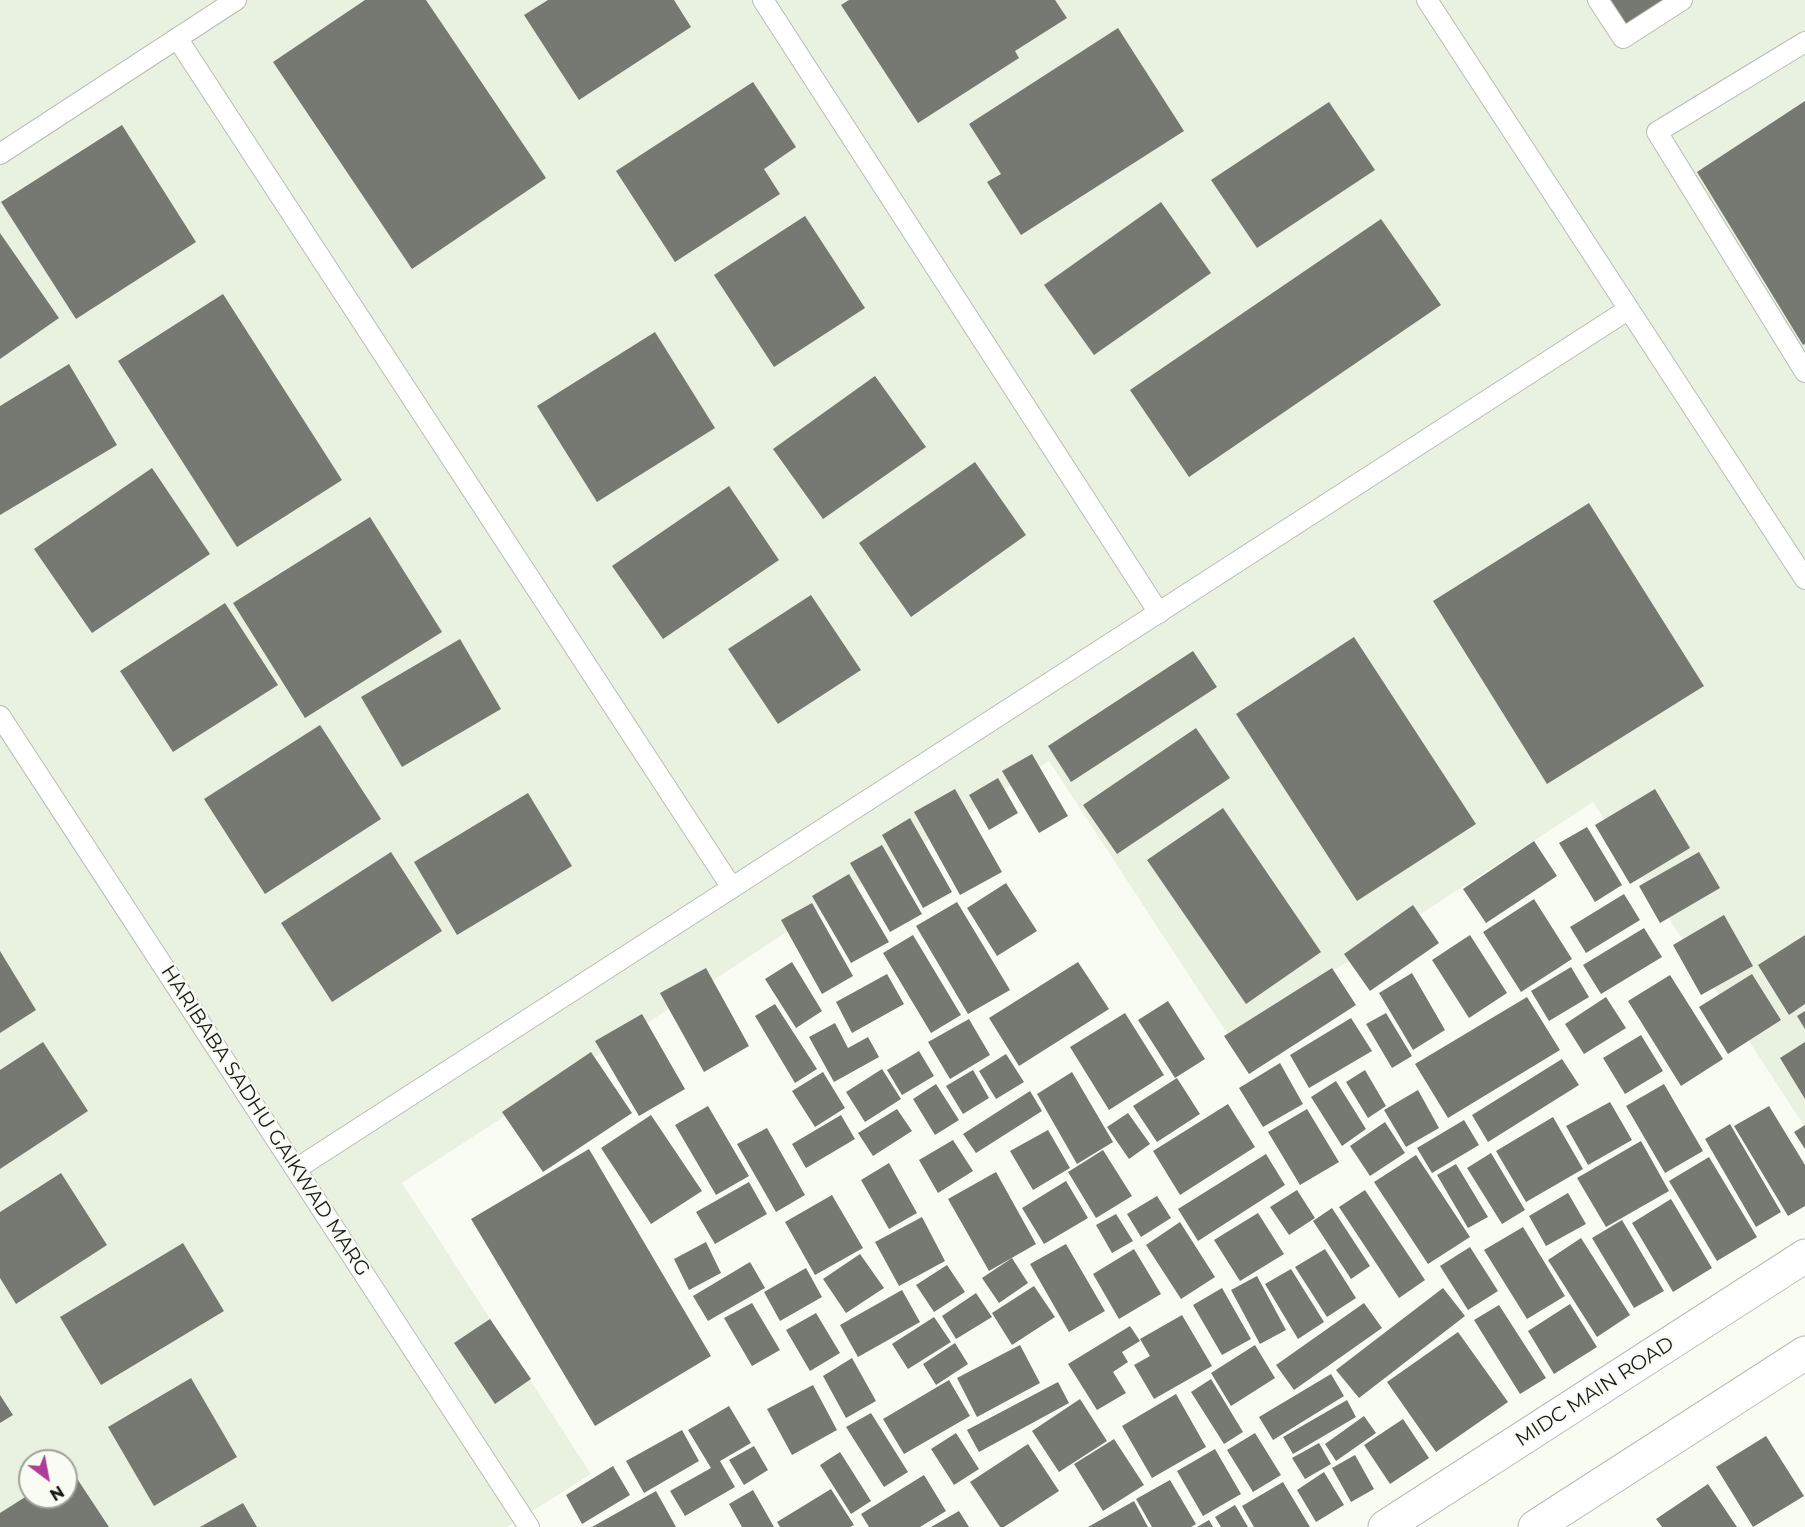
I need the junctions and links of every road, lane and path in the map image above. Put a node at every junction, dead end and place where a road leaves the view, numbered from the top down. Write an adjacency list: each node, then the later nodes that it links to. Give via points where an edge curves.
1 (236, 0): 6 (lane)
2 (763, 0): 12 (lane)
3 (1427, 0): 9 (lane)
4 (1598, 0): 5 (lane, via 1623,38)
5 (1682, 0)
6 (177, 38): 8 (lane); 14 (lane)
7 (1805, 42): 10 (lane, via 1657,132)
8 (0, 154)
9 (1629, 309): 11 (lane); 12 (lane)
10 (1805, 372)
11 (1805, 579)
12 (1159, 613): 14 (lane)
13 (0, 716): 15 (lane, HARIBABA SADHU GAIKWAD MARG)
14 (732, 888): 15 (lane)
15 (296, 1169): 18 (lane, HARIBABA SADHU GAIKWAD MARG)
16 (1805, 1256): 19 (main road, MIDC MAIN ROAD)
17 (1805, 1353): 20 (main road)
18 (529, 1527)
19 (1385, 1527)
20 (1536, 1527)

